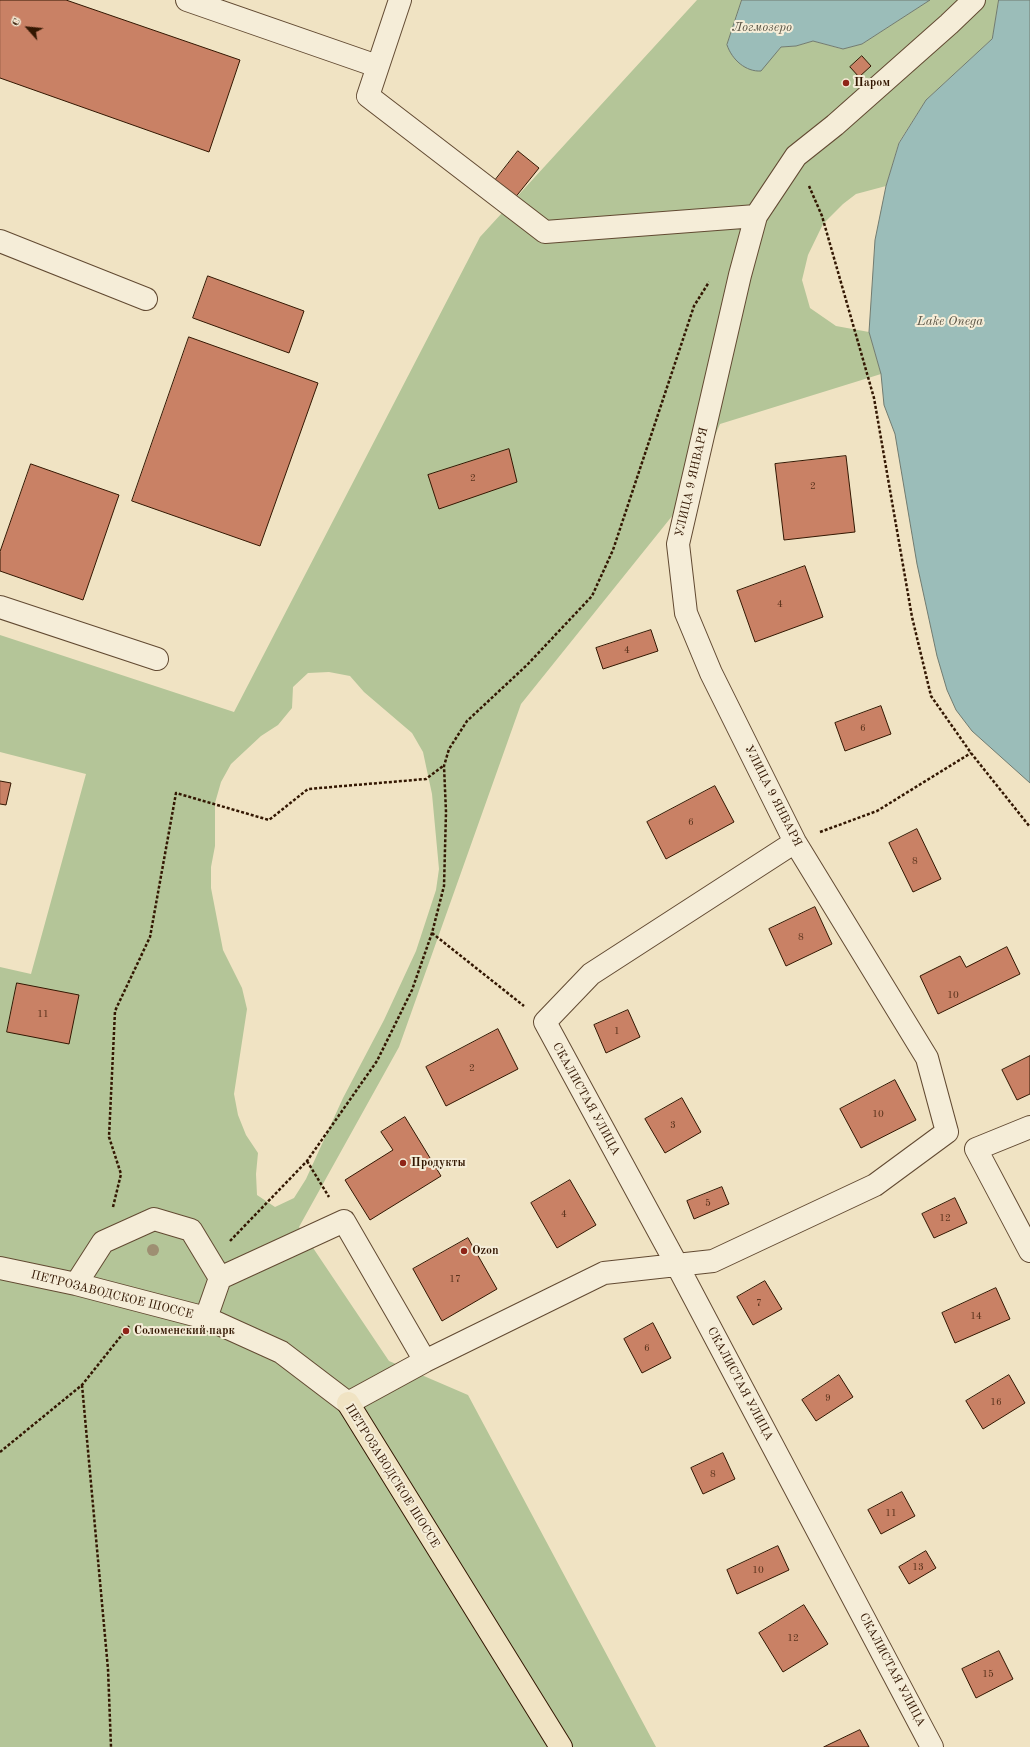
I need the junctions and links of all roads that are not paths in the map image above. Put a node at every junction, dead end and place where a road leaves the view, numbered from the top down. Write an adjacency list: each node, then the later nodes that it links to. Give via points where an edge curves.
1 (187, 0): 4 (street)
2 (400, 0): 4 (street)
3 (974, 0): 5 (street, УЛИЦА 9 ЯНВАРЯ, via 835,125 796,156)
4 (377, 66): 5 (street, via 368,96 545,232)
5 (756, 216): 10 (street, УЛИЦА 9 ЯНВАРЯ, via 678,544 686,613 711,673)
6 (0, 241): 7 (street)
7 (146, 299)
8 (0, 607): 9 (street)
9 (158, 659)
10 (796, 842): 12 (street, УЛИЦА 9 ЯНВАРЯ, via 927,1058); 15 (street, СКАЛИСТАЯ УЛИЦА, via 591,974 545,1022)
11 (1030, 1127): 13 (street)
12 (947, 1132): 13 (street); 15 (street, via 875,1186 714,1261)
13 (976, 1148): 14 (street)
14 (1030, 1251)
15 (677, 1265): 20 (street, via 604,1273); 23 (street, СКАЛИСТАЯ УЛИЦА)
16 (0, 1268): 18 (street, ПЕТРОЗАВОДСКОЕ ШОССЕ)
17 (215, 1270): 18 (street, via 191,1230 154,1219 103,1242); 19 (street); 20 (street, via 344,1221)
18 (76, 1284): 19 (street, ПЕТРОЗАВОДСКОЕ ШОССЕ)
19 (206, 1318): 21 (street, ПЕТРОЗАВОДСКОЕ ШОССЕ, via 281,1352)
20 (425, 1362): 21 (street)
21 (348, 1403): 22 (main road, ПЕТРОЗАВОДСКОЕ ШОССЕ)
22 (561, 1747)
23 (932, 1747)

